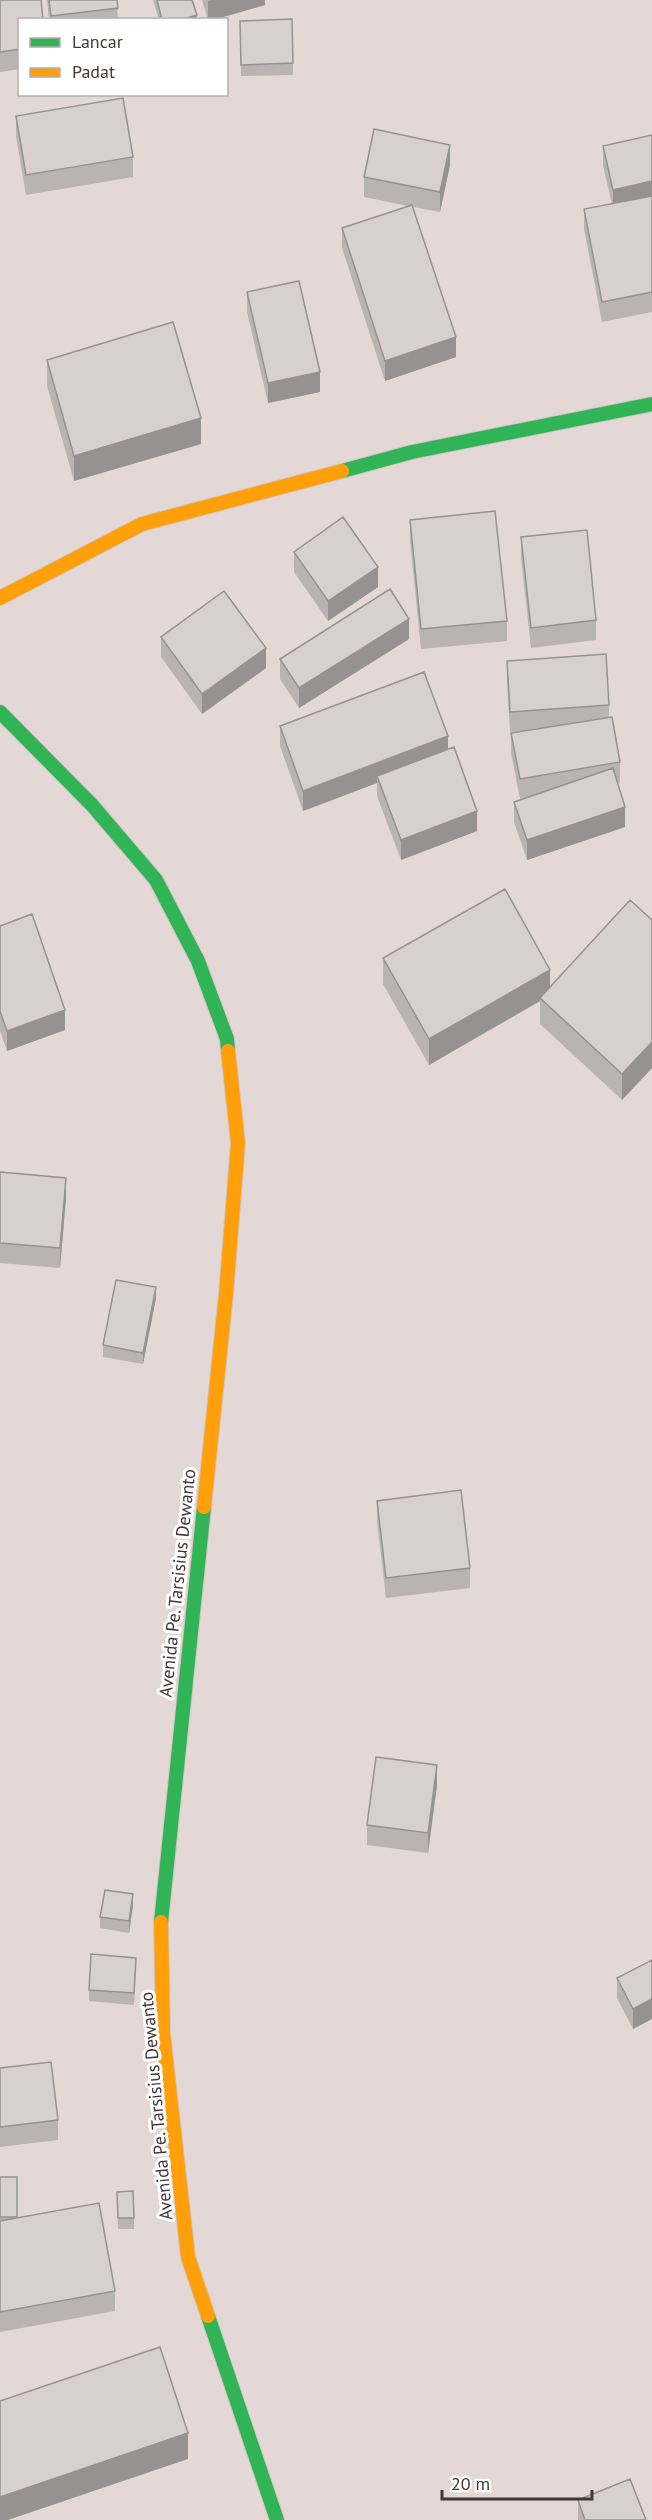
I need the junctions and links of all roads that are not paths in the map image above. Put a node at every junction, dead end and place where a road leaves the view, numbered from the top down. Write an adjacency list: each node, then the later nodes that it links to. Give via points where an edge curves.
1 (652, 404): 2 (main road, via 412,452 142,524)
2 (0, 598)
3 (0, 712): 4 (main road, Avenida Pe. Tarsisius Dewanto, via 92,805 156,880 198,962 226,1039 238,1143 161,1914 163,2032 188,2257)
4 (277, 2520)

